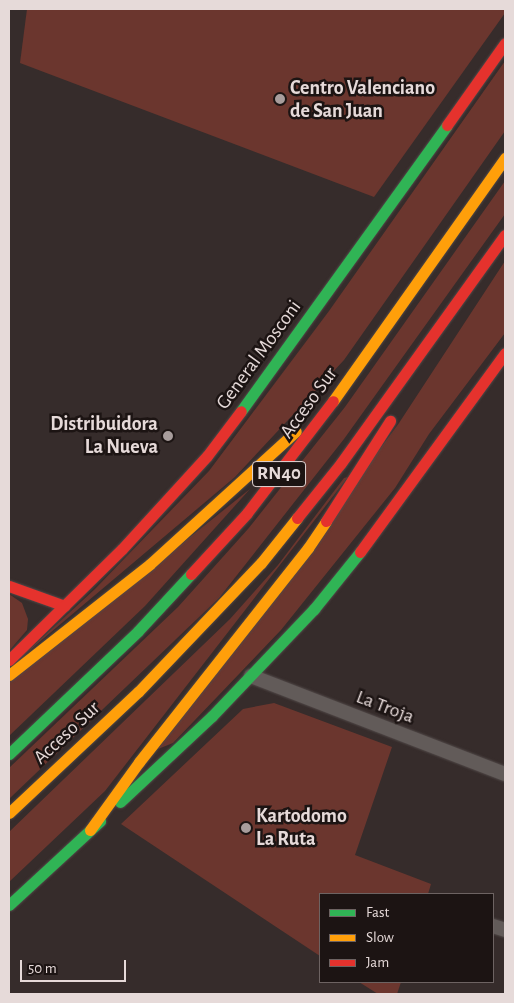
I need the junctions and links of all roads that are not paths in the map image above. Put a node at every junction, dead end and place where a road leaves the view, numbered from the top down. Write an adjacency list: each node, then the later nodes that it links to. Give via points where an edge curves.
1 (505, 43): 10 (main road, General Mosconi, via 297,337 213,449)
2 (505, 158): 6 (main road, Acceso Sur / RN40)
3 (505, 235): 4 (main road, Acceso Sur / RN40)
4 (473, 280): 7 (main road); 18 (main road, Acceso Sur / RN40, via 341,463 246,580 138,692)
5 (505, 353): 13 (main road, via 392,512 314,609)
6 (362, 362): 12 (main road, via 272,454 188,532); 14 (main road, Acceso Sur / RN40, via 264,492 199,569)
7 (408, 390)
8 (399, 407): 17 (main road, via 308,548)
9 (9, 586): 10 (main road)
10 (65, 606): 11 (main road, General Mosconi)
11 (9, 660)
12 (9, 675)
13 (251, 676): 15 (street, La Troja); 16 (main road)
14 (9, 754)
15 (505, 774)
16 (139, 784): 17 (main road); 19 (main road)
17 (116, 794): 19 (main road); 20 (main road, via 94,809)
18 (9, 813)
19 (90, 830): 21 (main road)
20 (9, 890)
21 (9, 906)

